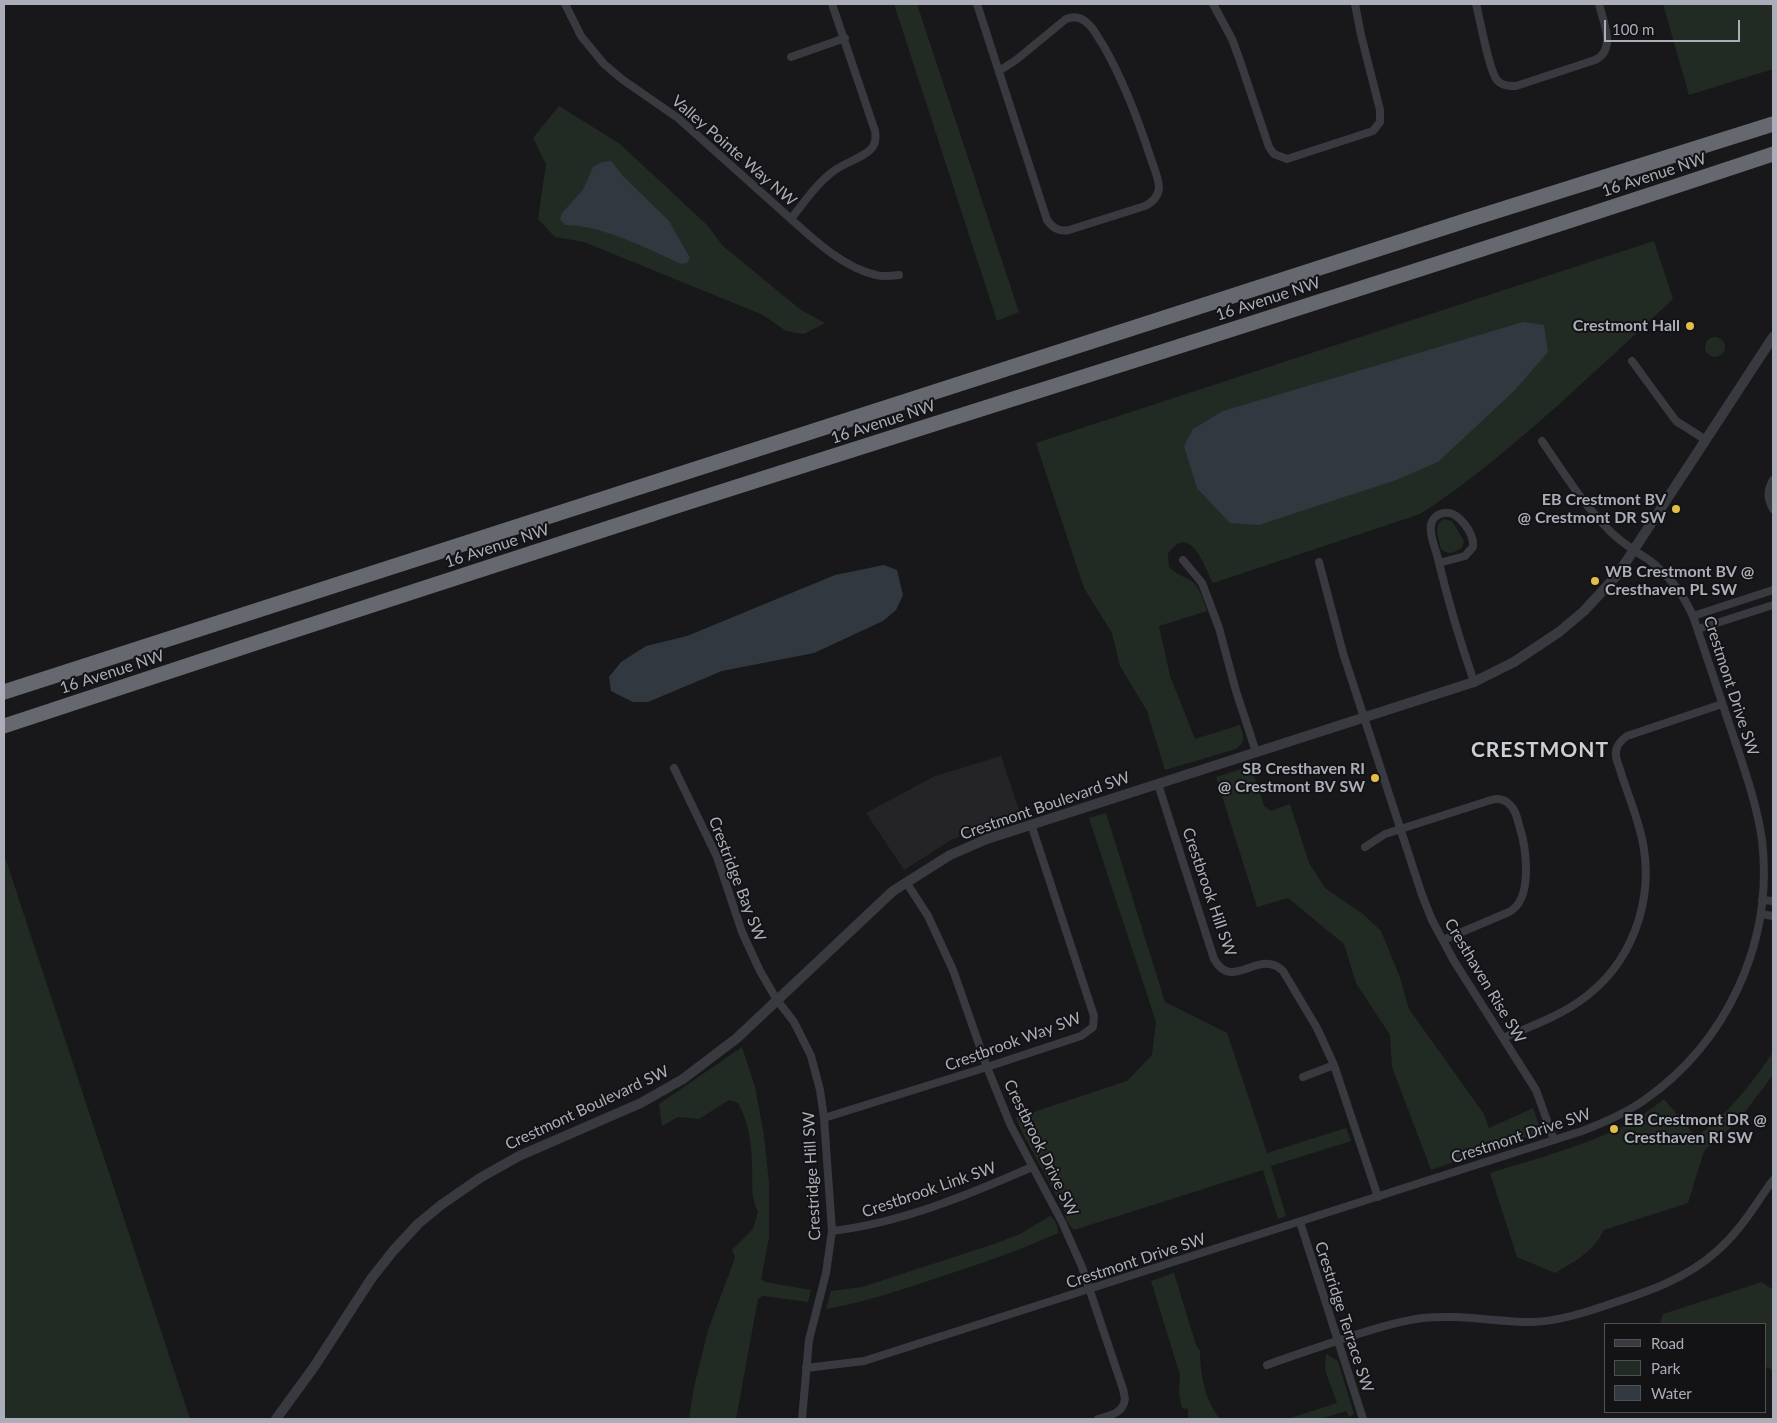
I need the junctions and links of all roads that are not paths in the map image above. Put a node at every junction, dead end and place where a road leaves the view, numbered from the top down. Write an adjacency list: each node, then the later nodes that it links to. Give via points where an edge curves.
1 (565, 4): 13 (street, Valley Pointe Way NW, via 581,36 604,64 678,118)
2 (832, 4): 8 (street, Valley Pointe Way NW)
3 (977, 4): 10 (street)
4 (1213, 4): 5 (street, via 1239,58 1268,147 1274,154 1287,159 1373,132 1380,122)
5 (1355, 4)
6 (1476, 4): 7 (street, via 1493,73 1500,83 1516,86 1602,56 1608,42)
7 (1599, 4)
8 (844, 38): 9 (street); 13 (street, Valley Pointe Way NW, via 876,140 868,152 842,165 823,180)
9 (791, 56)
10 (999, 71): 10 (street, via 1066,19 1076,18 1090,25 1113,62 1129,97 1158,183 1158,193 1153,201 1069,230 1052,227)
11 (1773, 124): 30 (highway, 16 Avenue NW)
12 (1773, 154): 33 (highway, 16 Avenue NW, via 1558,226 582,536)
13 (791, 219): 14 (street, via 834,255 866,272 877,276)
14 (899, 275)
15 (1773, 338): 17 (street, Crestmont Boulevard SW)
16 (1632, 361): 17 (street, via 1676,421)
17 (1706, 440): 21 (street, Crestmont Boulevard SW)
18 (1542, 442): 21 (street, Crestmont Drive SW, via 1600,521)
19 (1773, 480): 20 (street, via 1768,497)
20 (1773, 509)
21 (1634, 550): 27 (street, Crestmont Drive SW, via 1669,578); 29 (street, Crestmont Boulevard SW, via 1618,574 1574,620 1541,646)
22 (1183, 560): 34 (street, via 1202,583 1207,596)
23 (1319, 562): 32 (street, Cresthaven Rise SW)
24 (1439, 563): 24 (street, via 1465,556 1473,547 1473,538 1466,528 1458,517 1448,512 1437,515 1431,524); 29 (street, via 1450,610)
25 (1773, 590): 27 (street)
26 (1773, 604): 28 (street)
27 (1693, 616): 28 (street, Crestmont Drive SW)
28 (1698, 629): 31 (street, Crestmont Drive SW)
29 (1474, 682): 32 (street, Crestmont Boulevard SW)
30 (4, 692)
31 (1722, 704): 41 (street, Crestmont Drive SW, via 1757,816 1763,855); 47 (street, via 1627,736 1620,742 1616,754 1646,858 1645,895 1637,928 1621,960 1589,994 1563,1012)
32 (1364, 718): 34 (street, Crestmont Boulevard SW); 38 (street, Cresthaven Rise SW)
33 (4, 726)
34 (1256, 752): 36 (street, Crestmont Boulevard SW)
35 (674, 768): 46 (street, Crestridge Bay SW, via 717,857 742,932)
36 (1158, 784): 37 (street, Crestmont Boulevard SW); 48 (street, Crestbrook Hill SW, via 1217,964 1232,972 1267,963 1278,966 1310,1015)
37 (1032, 824): 40 (street, Crestmont Boulevard SW, via 961,850); 49 (street, Crestbrook Way SW, via 1094,1016 1093,1028 1081,1036)
38 (1400, 830): 39 (street, via 1385,834); 45 (street, Cresthaven Rise SW, via 1422,895); 45 (street, via 1497,799 1509,803 1515,811 1526,857 1524,888 1517,907)
39 (1365, 847)
40 (906, 882): 46 (street, Crestmont Boulevard SW, via 882,900); 49 (street, Crestbrook Drive SW, via 928,916 953,970)
41 (1762, 900): 42 (street); 43 (street, Crestmont Drive SW)
42 (1773, 901)
43 (1761, 914): 44 (street); 52 (street, Crestmont Drive SW, via 1753,950 1739,987 1718,1025 1689,1062 1658,1090 1624,1112)
44 (1773, 916)
45 (1443, 940): 47 (street, Cresthaven Rise SW)
46 (777, 1000): 51 (street, Crestridge Hill SW, via 794,1022 811,1056); 62 (street, Crestmont Boulevard SW, via 728,1046 683,1079 641,1102 500,1166 426,1218 371,1279 314,1368)
47 (1503, 1038): 52 (street, Cresthaven Rise SW, via 1536,1090)
48 (1334, 1065): 50 (street); 55 (street, Crestbrook Hill SW)
49 (987, 1068): 51 (street, Crestbrook Way SW); 53 (street, Crestbrook Drive SW)
50 (1303, 1077)
51 (824, 1118): 57 (street, Crestridge Hill SW)
52 (1554, 1140): 55 (street, Crestmont Drive SW)
53 (1032, 1167): 57 (street, Crestbrook Link SW, via 923,1209 876,1224); 58 (street, Crestbrook Drive SW, via 1062,1222)
54 (1773, 1180): 59 (street, via 1751,1214 1717,1251 1678,1278 1643,1294 1554,1319 1515,1322 1469,1317 1422,1318)
55 (1378, 1197): 56 (street, Crestmont Drive SW)
56 (1300, 1222): 58 (street, Crestmont Drive SW); 59 (street, Crestridge Terrace SW)
57 (832, 1231): 61 (street, Crestridge Hill SW)
58 (1091, 1290): 61 (street, Crestmont Drive SW, via 864,1361); 64 (street, Crestbrook Drive SW, via 1125,1399 1120,1410)
59 (1338, 1341): 60 (street); 65 (street, Crestridge Terrace SW)
60 (1267, 1365)
61 (806, 1368): 63 (street, Crestridge Hill SW)
62 (276, 1419)
63 (802, 1419)
64 (1098, 1419)
65 (1363, 1419)

